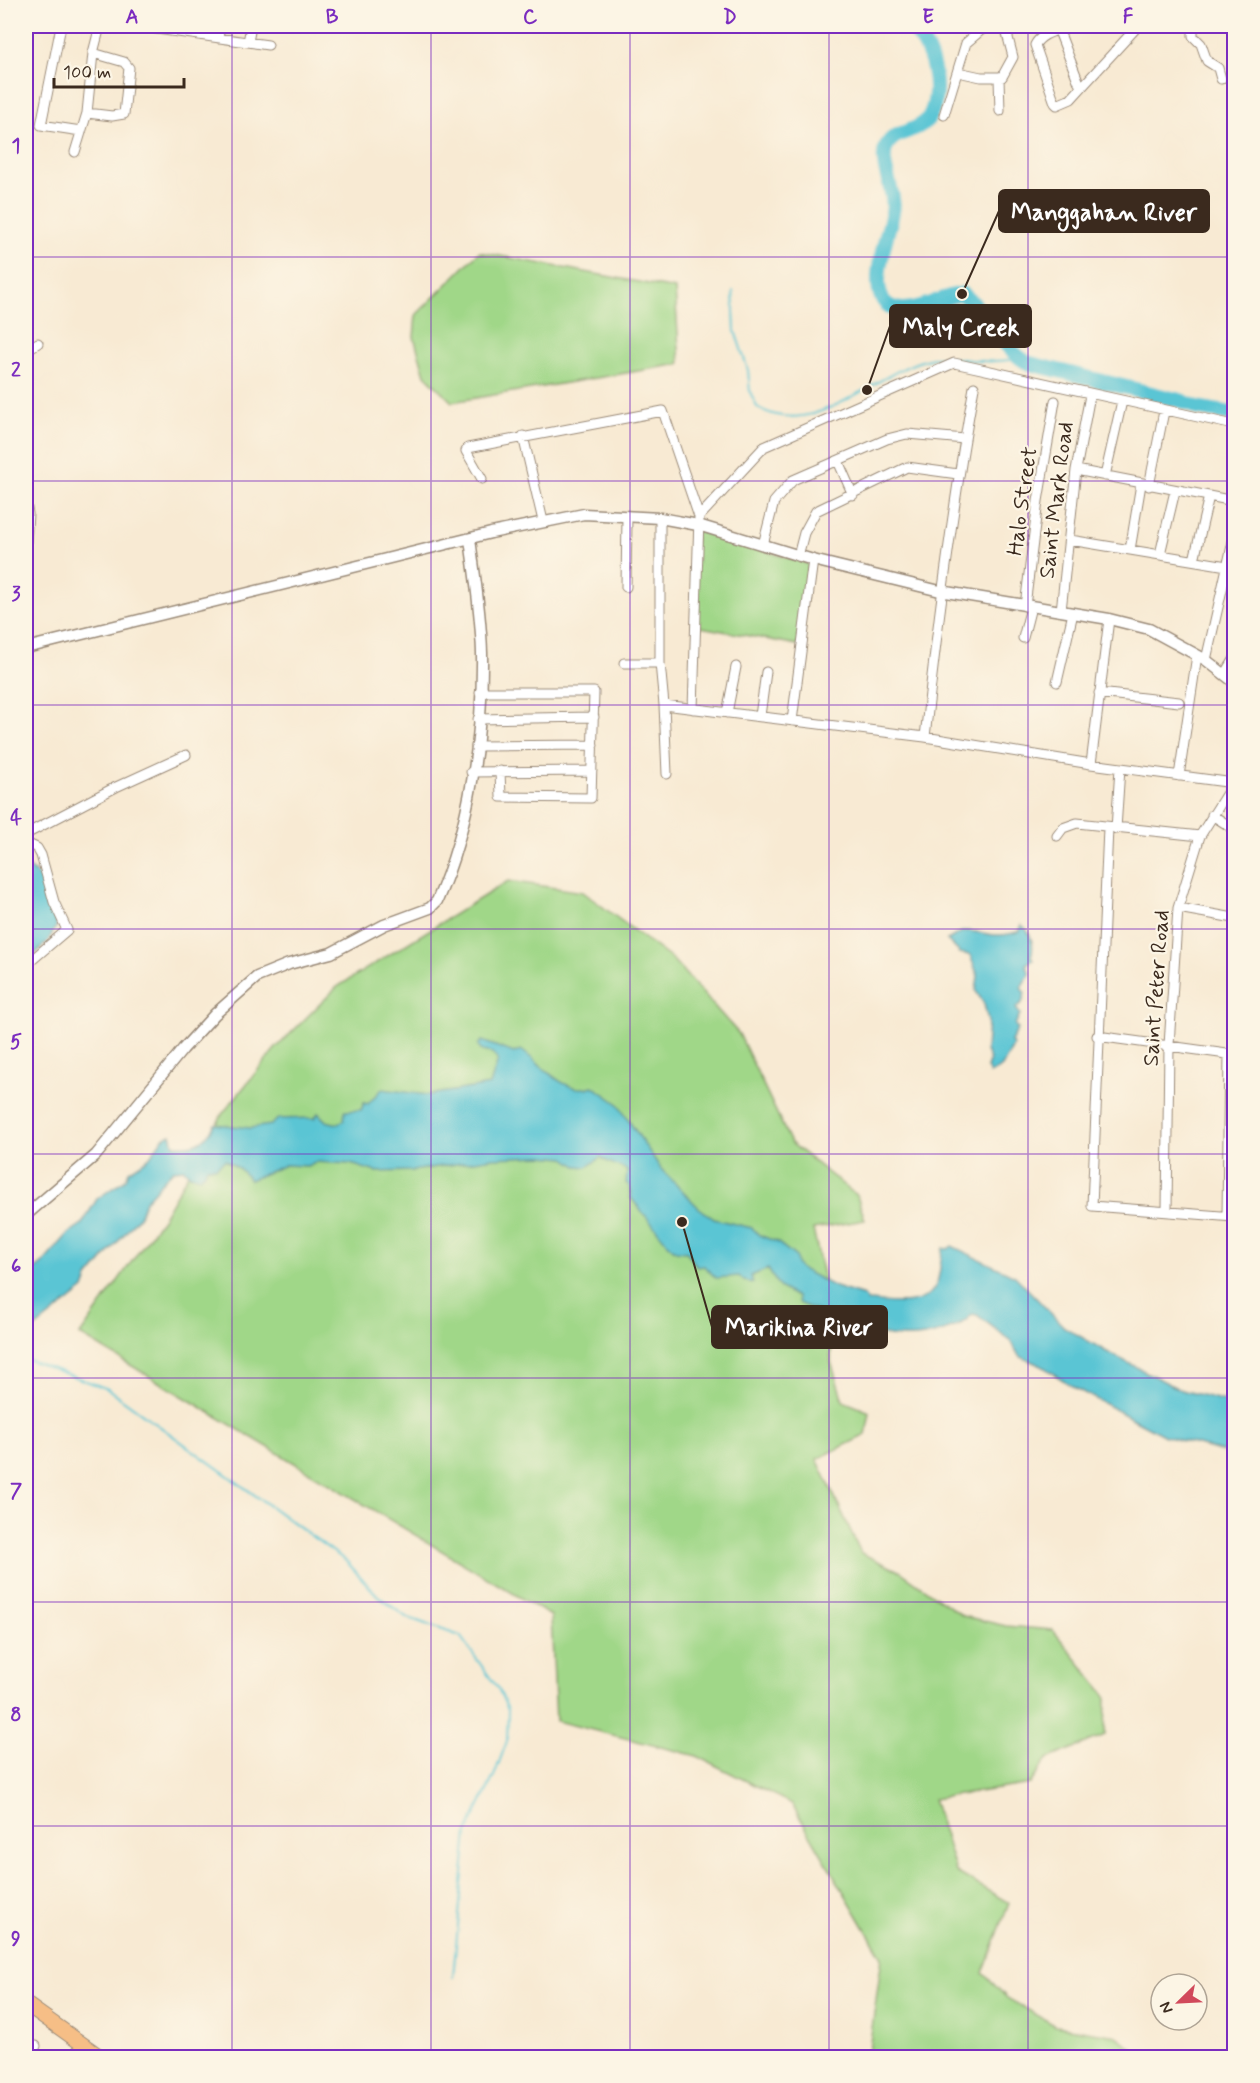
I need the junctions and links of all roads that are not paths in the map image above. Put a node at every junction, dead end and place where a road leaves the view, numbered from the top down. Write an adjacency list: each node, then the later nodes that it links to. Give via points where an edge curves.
1 (61, 26): 23 (street, via 41,125)
2 (100, 26): 15 (street)
3 (136, 26): 12 (street)
4 (220, 26): 12 (street)
5 (251, 26): 13 (street)
6 (986, 26): 16 (street, via 966,43)
7 (1005, 26): 17 (street, via 1013,57)
8 (1068, 26): 11 (street)
9 (1138, 26): 19 (street)
10 (1193, 26): 18 (street, via 1193,36 1201,44 1207,61 1218,68)
11 (1058, 28): 19 (street); 19 (street, via 1035,45 1054,103 1065,103)
12 (218, 38): 13 (street)
13 (248, 42): 14 (street)
14 (268, 45)
15 (93, 53): 21 (street); 21 (street, via 124,62 129,68 124,114)
16 (957, 72): 17 (street); 22 (street)
17 (999, 78): 20 (street)
18 (1221, 79)
19 (1082, 88)
20 (1000, 111)
21 (87, 112): 23 (street)
22 (944, 116)
23 (81, 131): 24 (street)
24 (75, 152)
25 (38, 343): 26 (street)
26 (26, 350)
27 (974, 387): 34 (street)
28 (1090, 395): 30 (street); 36 (street, Saint Mark Road); 49 (street, via 954,363 764,447)
29 (1055, 401): 63 (street, Halo Street, via 1038,501)
30 (1122, 401): 31 (street); 38 (street)
31 (1164, 411): 32 (street); 40 (street)
32 (1234, 425)
33 (523, 436): 39 (street, via 467,449); 48 (street); 49 (street, via 663,411)
34 (965, 439): 35 (street, via 907,434); 37 (street)
35 (838, 461): 42 (street); 54 (street, via 793,480 786,487 774,502)
36 (1077, 470): 38 (street); 52 (street, Saint Mark Road)
37 (958, 474): 42 (street, via 908,467); 62 (street, via 952,534)
38 (1105, 476): 40 (street)
39 (482, 479)
40 (1145, 485): 41 (street); 55 (street)
41 (1175, 491): 43 (street); 56 (street)
42 (853, 495): 57 (street, via 816,510)
43 (1209, 496): 44 (street); 58 (street)
44 (1234, 501)
45 (26, 503): 53 (street)
46 (627, 516): 47 (street); 48 (street, via 584,514); 61 (street)
47 (660, 518): 49 (street); 72 (street)
48 (543, 521): 51 (street)
49 (698, 521): 54 (street); 82 (street)
50 (1234, 537): 60 (street)
51 (470, 539): 68 (street); 78 (street, via 480,613)
52 (1070, 540): 55 (street); 64 (street, Saint Mark Road)
53 (26, 542)
54 (763, 545): 57 (street)
55 (1130, 550): 56 (street)
56 (1160, 554): 58 (street)
57 (798, 556): 59 (street)
58 (1194, 560): 60 (street)
59 (813, 561): 62 (street); 87 (street)
60 (1227, 566): 69 (street)
61 (626, 587)
62 (940, 591): 63 (street); 88 (street)
63 (1028, 606): 64 (street); 67 (street, Halo Street)
64 (1061, 611): 65 (street)
65 (1073, 613): 66 (street); 76 (street)
66 (1109, 619): 69 (street, via 1149,629); 79 (street)
67 (1023, 638)
68 (26, 648)
69 (1202, 657): 75 (street); 98 (street)
70 (1234, 660): 75 (street)
71 (624, 663): 72 (street)
72 (660, 663): 81 (street)
73 (736, 667): 83 (street)
74 (766, 672): 84 (street)
75 (1226, 673): 77 (street)
76 (1057, 682)
77 (1234, 682)
78 (480, 692): 85 (street, via 594,692); 86 (street)
79 (1099, 693): 80 (street); 92 (street)
80 (1179, 702)
81 (664, 705): 82 (street); 97 (street)
82 (693, 709): 83 (street)
83 (727, 713): 84 (street)
84 (760, 716): 87 (street)
85 (594, 717): 86 (street); 89 (street)
86 (478, 719): 90 (street)
87 (792, 721): 88 (street)
88 (925, 737): 92 (street)
89 (593, 745): 90 (street); 95 (street)
90 (476, 746): 96 (street)
91 (186, 755): 103 (street)
92 (1091, 764): 93 (street)
93 (1120, 768): 98 (street); 101 (street)
94 (500, 771): 95 (street); 95 (street, via 501,797 591,798); 96 (street)
95 (592, 771)
96 (471, 772): 114 (street, via 459,841 437,901 430,908 390,922 331,954 257,977 183,1048 96,1155)
97 (667, 774)
98 (1179, 776): 99 (street)
99 (1234, 783): 100 (street, Saint Peter Road)
100 (1212, 815): 102 (street); 105 (street, Saint Peter Road)
101 (1112, 828): 104 (street, via 1070,824); 105 (street); 110 (street)
102 (1234, 829)
103 (26, 834)
104 (1057, 836)
105 (1200, 836): 107 (street, Saint Peter Road)
106 (26, 843): 109 (street, via 41,855 54,902 67,930)
107 (1178, 908): 108 (street); 111 (street, Saint Peter Road)
108 (1234, 918)
109 (26, 965)
110 (1097, 1036): 111 (street); 113 (street, via 1092,1206)
111 (1169, 1046): 112 (street); 113 (street, Saint Peter Road)
112 (1232, 1054): 115 (street)
113 (1167, 1210): 115 (street)
114 (26, 1215)
115 (1231, 1217)
116 (26, 2004): 117 (main road)
117 (102, 2058)

